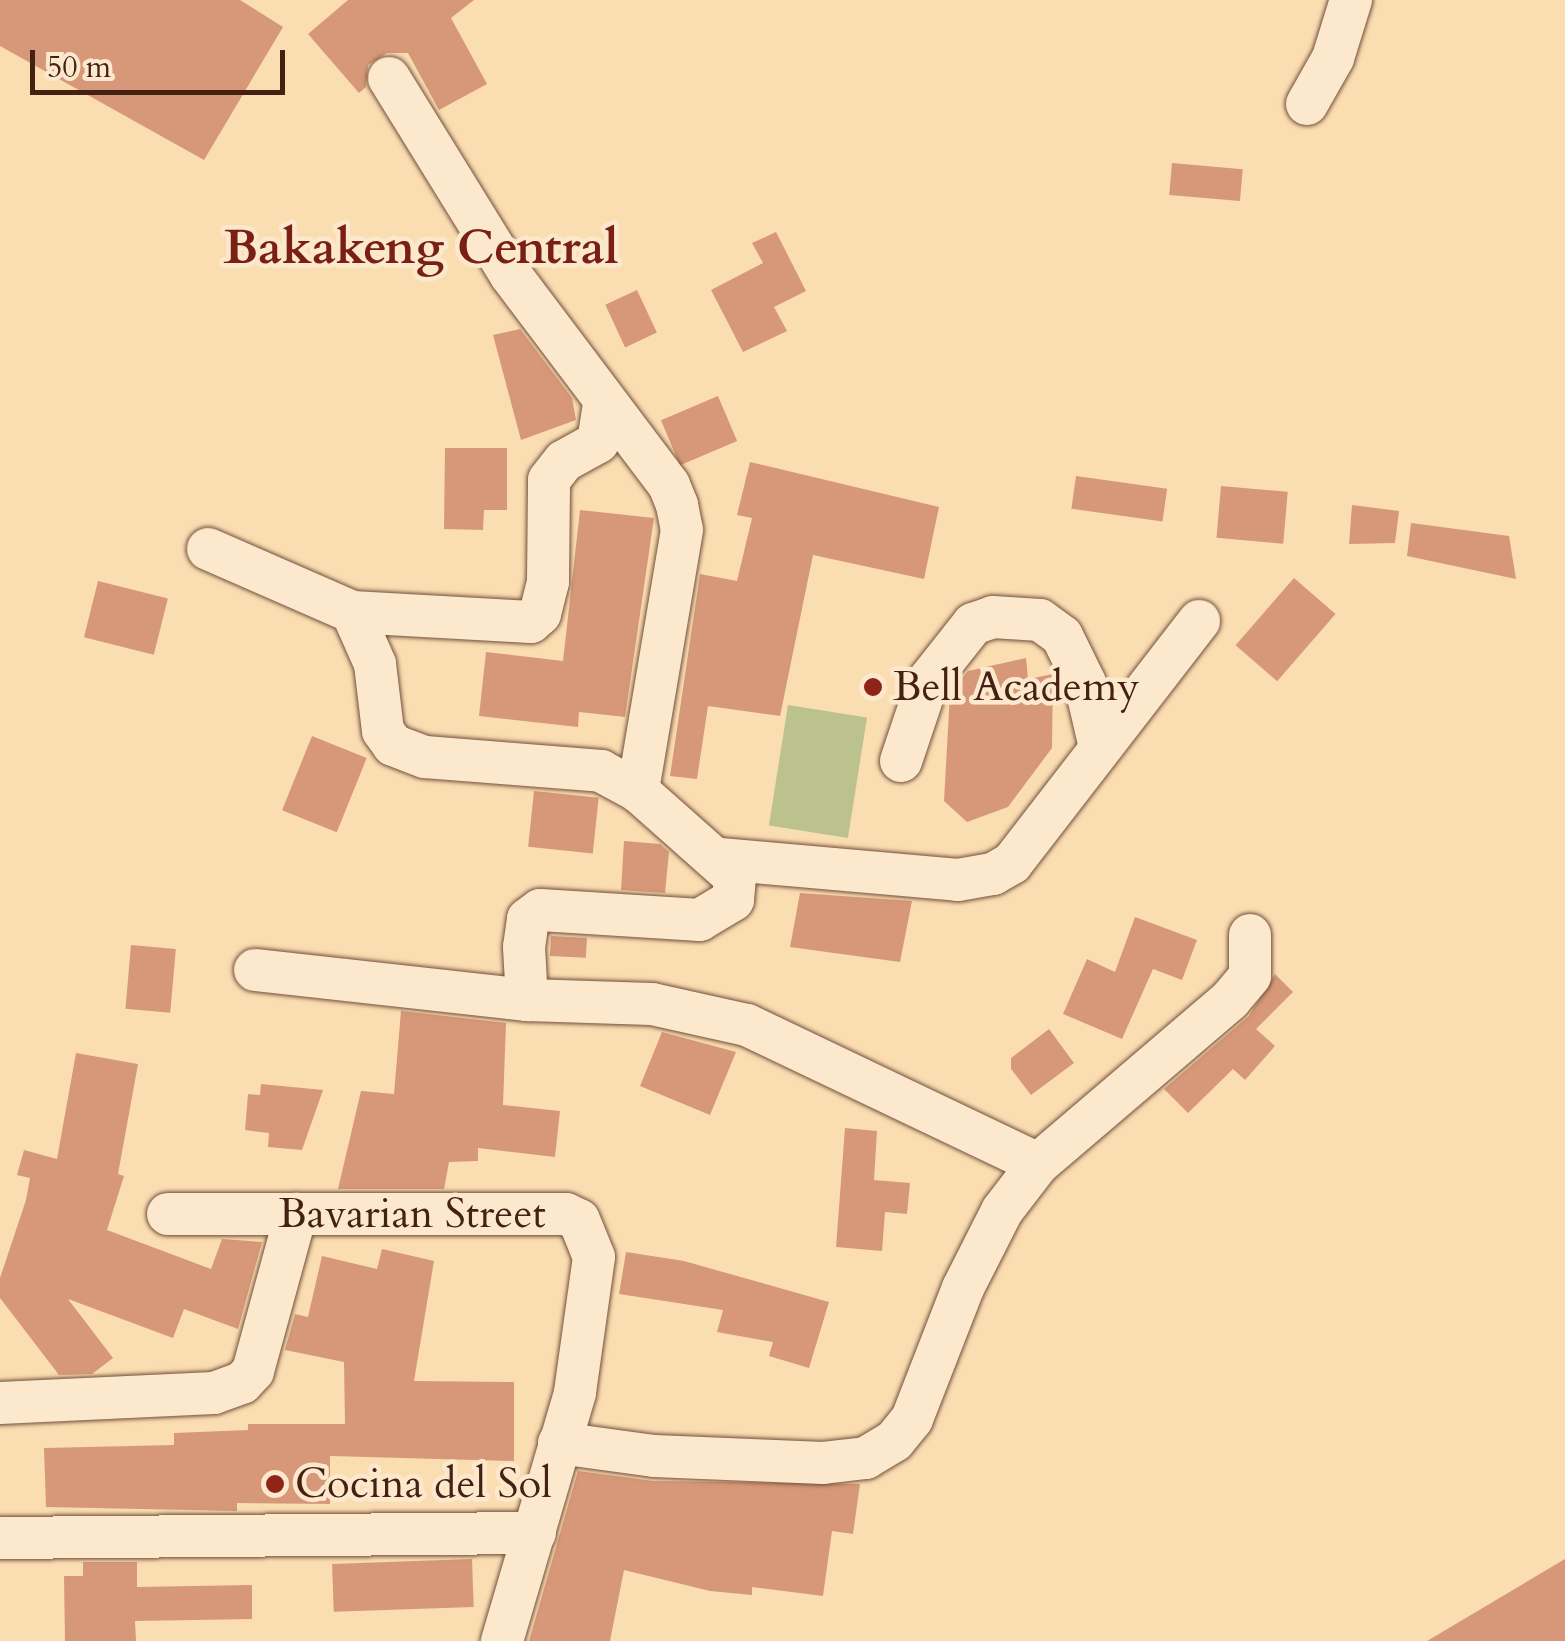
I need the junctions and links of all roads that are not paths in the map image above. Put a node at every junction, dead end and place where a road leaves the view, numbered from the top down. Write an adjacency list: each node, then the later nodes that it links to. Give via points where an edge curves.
1 (1351, 0): 3 (street, via 1333,58)
2 (389, 78): 4 (street, via 510,274)
3 (1308, 104)
4 (604, 403): 6 (street, via 598,442 564,461 549,480 548,582 540,614 531,622); 10 (street, via 669,485 682,530)
5 (208, 549): 6 (street)
6 (352, 612): 10 (street, via 375,664 383,731 393,745 425,757 601,771)
7 (1199, 621): 8 (street)
8 (1098, 743): 9 (street, via 1085,683 1062,636 1040,620 1013,615 973,624 954,645 928,681); 11 (street, via 1012,863 992,874 958,880)
9 (901, 761)
10 (638, 791): 11 (street)
11 (720, 859): 14 (street, via 736,885 733,900 715,916 540,910 528,920 524,948)
12 (1250, 936): 15 (street, via 1252,966 1238,992)
13 (255, 970): 14 (street)
14 (528, 1000): 15 (street, via 652,1004 747,1025)
15 (1038, 1164): 19 (street, via 1002,1211 963,1288 912,1419 894,1442 866,1458 823,1463 654,1456)
16 (168, 1214): 17 (street, Bavarian Street)
17 (296, 1214): 18 (street, via 253,1371 242,1382 214,1393); 19 (street, Bavarian Street, via 566,1214 580,1220 594,1258 574,1392)
18 (0, 1403)
19 (559, 1443): 20 (street, Bavarian Street)
20 (535, 1533): 21 (street); 22 (street, Bavarian Street)
21 (0, 1538)
22 (502, 1641)

